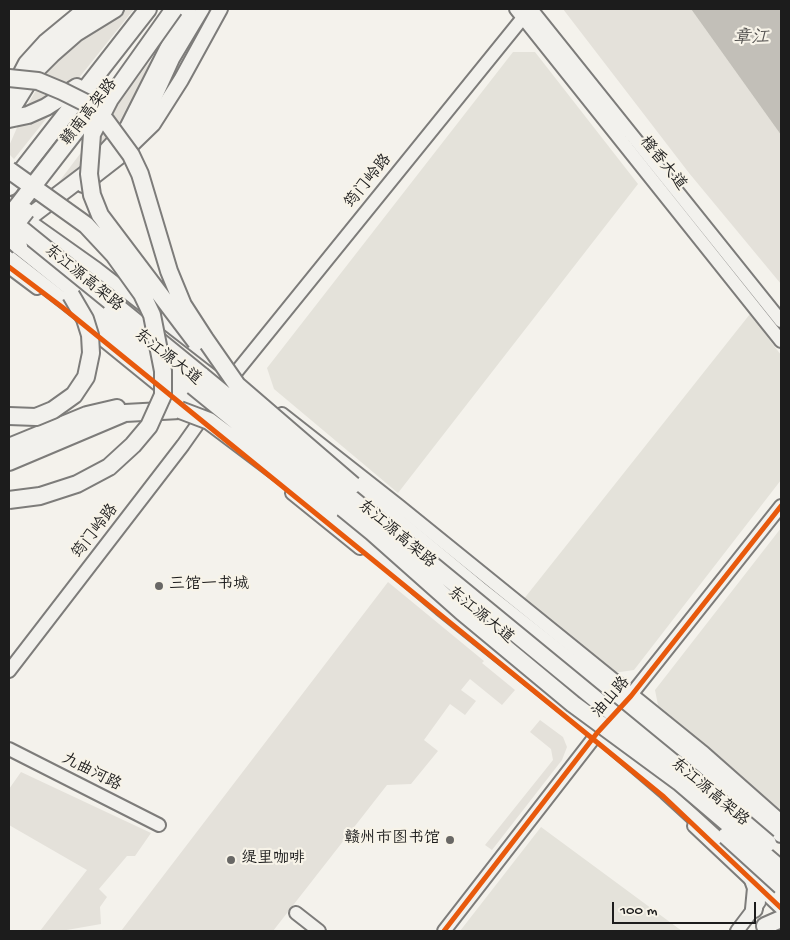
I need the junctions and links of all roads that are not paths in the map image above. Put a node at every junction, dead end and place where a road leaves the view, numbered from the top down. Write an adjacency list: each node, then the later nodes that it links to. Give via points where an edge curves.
1 (85, 9): 11 (main road, via 45,42)
2 (97, 9): 11 (street, via 68,26)
3 (115, 9): 15 (highway, via 76,33 41,65)
4 (144, 9): 16 (highway, via 79,85 46,107)
5 (148, 9): 13 (highway, 赣南高架路)
6 (173, 9): 22 (highway, 赣南高架路, bridge, via 105,93); 27 (highway, bridge, via 110,99 92,134 89,174 92,195 114,236 194,340)
7 (188, 9): 22 (highway, via 128,128 86,174)
8 (203, 9): 19 (street, via 173,59 147,116 135,132 106,164)
9 (220, 9): 19 (main road, via 153,124 113,162)
10 (525, 11): 25 (street, 橙香大道); 26 (street, 橙香大道); 27 (street, 筠门岭路)
11 (26, 63): 14 (main road)
12 (9, 78): 27 (highway, bridge, via 38,81 86,103 116,134 140,174 169,271 183,305)
13 (85, 92): 17 (highway, bridge); 18 (highway, 赣南高架路, bridge)
14 (9, 101)
15 (9, 113)
16 (9, 119)
17 (9, 171): 33 (highway, bridge, via 86,225 114,255 142,294 152,315 163,371 162,395 149,426 109,467 77,484 40,496)
18 (9, 187)
19 (59, 201): 22 (street)
20 (9, 203): 22 (street)
21 (9, 213): 22 (main road, 东江源大道)
22 (15, 222): 23 (main road); 27 (street, via 97,269); 35 (highway, 东江源高架路, bridge, via 379,521); 38 (main road, 东江源大道, via 301,441)
23 (11, 245): 29 (highway, bridge, via 72,296 85,320 92,353 86,377 74,395 36,418); 30 (main road, 东江源大道); 35 (highway, 东江源高架路, bridge, via 114,321 372,532)
24 (9, 267): 30 (street)
25 (781, 321)
26 (781, 341)
27 (235, 380): 35 (highway, bridge, via 384,512); 38 (street, via 399,506)
28 (180, 410): 31 (highway, via 139,406 87,414); 32 (highway, via 125,413); 35 (highway, bridge, via 209,420)
29 (9, 416)
30 (204, 416): 36 (street, 筠门岭路); 40 (main road, 东江源大道)
31 (9, 447)
32 (9, 462)
33 (9, 500)
34 (781, 506): 38 (street, 油山路)
35 (468, 606): 37 (highway, 东江源高架路, bridge); 39 (highway, 东江源高架路, bridge)
36 (9, 671)
37 (581, 688): 45 (highway, bridge, via 693,767); 46 (highway, 东江源高架路, bridge)
38 (627, 700): 40 (street, 油山路); 42 (street, via 704,753); 44 (main road, 东江源大道)
39 (574, 704): 47 (highway, 东江源高架路, bridge, via 679,782); 48 (highway, bridge, via 674,788)
40 (595, 736): 48 (main road, 东江源大道, via 666,792); 54 (street, 油山路)
41 (9, 749): 43 (street, 九曲河路)
42 (781, 821)
43 (159, 825)
44 (781, 835)
45 (781, 843)
46 (781, 854)
47 (781, 870): 48 (street)
48 (761, 883): 49 (highway); 50 (main road, 东江源大道)
49 (754, 909): 55 (street)
50 (781, 910): 52 (highway)
51 (296, 913): 53 (street)
52 (763, 929)
53 (319, 931)
54 (444, 931)
55 (737, 931)

